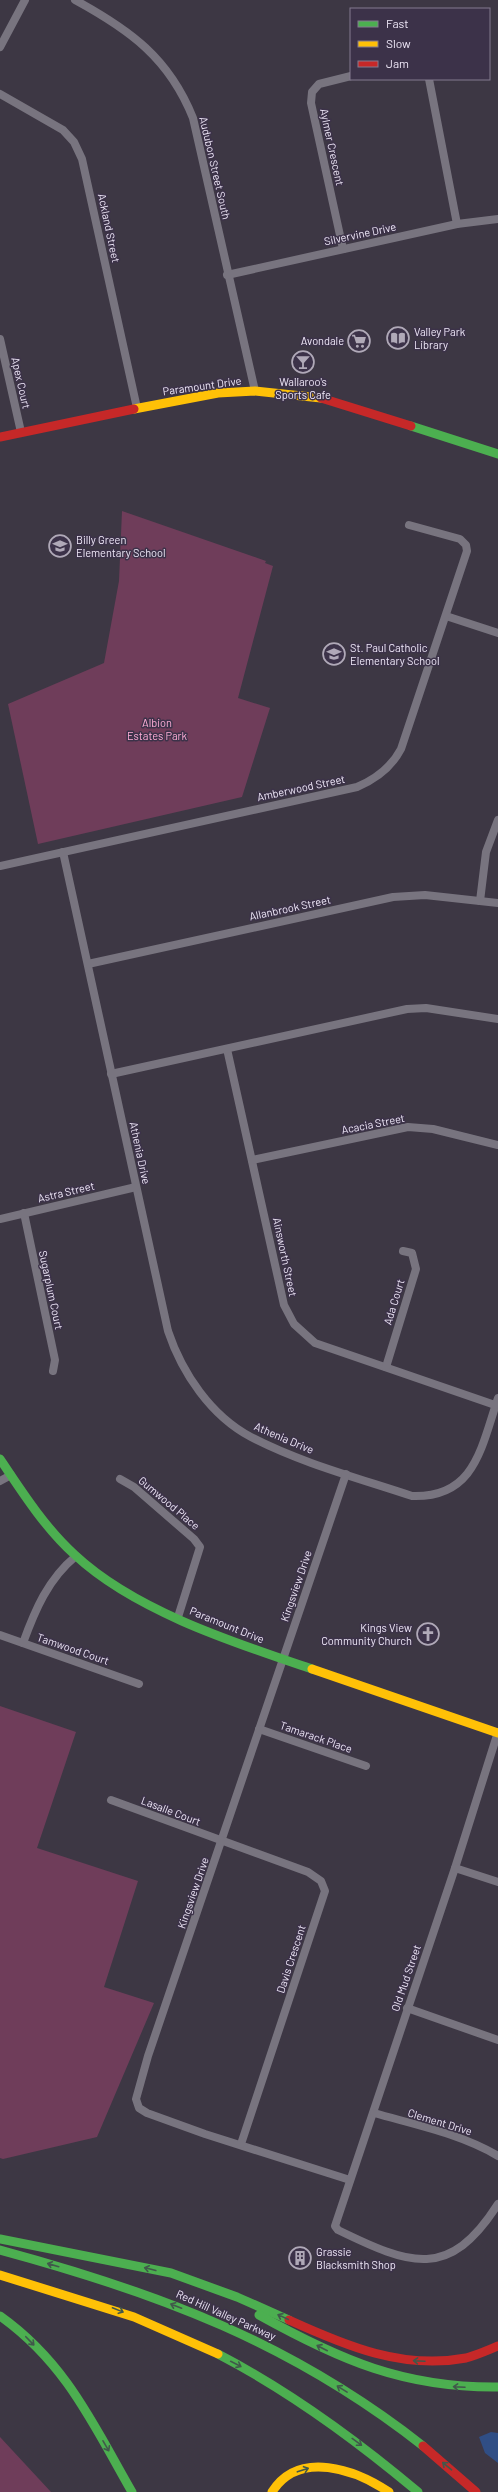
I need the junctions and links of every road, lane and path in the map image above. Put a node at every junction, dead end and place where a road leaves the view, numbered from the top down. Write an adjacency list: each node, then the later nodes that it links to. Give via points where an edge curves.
1 (25, 0): 3 (street)
2 (75, 0): 10 (street, Audubon Street South, via 108,18 142,42 160,60 182,94 193,118)
3 (0, 47)
4 (350, 76): 9 (street, Aylmer Crescent, via 318,84 311,95)
5 (428, 80): 8 (street)
6 (0, 94): 13 (street, Ackland Street, via 63,130 74,142 82,159)
7 (498, 219): 8 (street, Silvervine Drive)
8 (457, 224): 9 (street, Silvervine Drive)
9 (343, 249): 10 (street, Silvervine Drive)
10 (227, 275): 12 (street, Audubon Street South)
11 (0, 339): 14 (street, Apex Court)
12 (255, 391): 13 (main road, Paramount Drive, via 218,393); 16 (main road, Paramount Drive, via 332,400)
13 (136, 408): 14 (main road, Paramount Drive)
14 (22, 432): 15 (main road, Paramount Drive)
15 (0, 437)
16 (498, 454)
17 (408, 525): 18 (street, Amberwood Street, via 460,539 466,545 467,552)
18 (446, 616): 19 (street); 21 (street, Amberwood Street, via 401,750 386,771 369,782 357,787)
19 (498, 633)
20 (498, 820): 23 (street, via 486,852)
21 (63, 852): 22 (street, Amberwood Street); 25 (street, Athenia Drive)
22 (0, 866)
23 (480, 901): 24 (street, Allanbrook Street); 25 (street, Allanbrook Street, via 425,895 393,896)
24 (498, 903)
25 (88, 964): 28 (street, Athenia Drive)
26 (498, 1019): 27 (street, via 426,1008 407,1009)
27 (227, 1049): 28 (street); 30 (street, Ainsworth Street)
28 (111, 1074): 31 (street, Athenia Drive)
29 (498, 1145): 30 (street, Acacia Street, via 433,1129 408,1127)
30 (252, 1160): 35 (street, Ainsworth Street, via 284,1305 294,1324 315,1343)
31 (136, 1187): 32 (street, Astra Street); 39 (street, Athenia Drive, via 168,1331 173,1346 194,1384 218,1411 250,1437)
32 (24, 1213): 33 (street, Astra Street); 36 (street, Sugarplum Court, via 55,1360)
33 (0, 1219)
34 (403, 1251): 35 (street, Ada Court, via 412,1253 416,1269)
35 (386, 1367): 37 (street, Ainsworth Street)
36 (53, 1371)
37 (497, 1402): 39 (street, Athenia Drive, via 469,1473 447,1492 430,1496 412,1496)
38 (0, 1458): 40 (main road, Paramount Drive)
39 (346, 1474): 47 (street, Kingsview Drive)
40 (11, 1475): 42 (street); 43 (main road, Paramount Drive)
41 (120, 1479): 44 (street, Gumwood Place, via 134,1487 200,1547)
42 (0, 1481)
43 (76, 1556): 44 (main road, Paramount Drive, via 147,1604); 46 (street, via 56,1576 38,1603)
44 (178, 1617): 47 (main road, Paramount Drive)
45 (0, 1635): 46 (street, Tamwood Court)
46 (23, 1643): 48 (street, Tamwood Court)
47 (282, 1660): 49 (street, Kingsview Drive); 50 (main road, Paramount Drive)
48 (139, 1684)
49 (260, 1729): 51 (street, Tamarack Place); 53 (street, Kingsview Drive)
50 (498, 1733): 54 (street, Old Mud Street)
51 (366, 1766)
52 (111, 1800): 53 (street, Lasalle Court)
53 (222, 1843): 59 (street, Davis Crescent, via 308,1872 321,1881 325,1890); 59 (street, Kingsview Drive, via 148,2056 136,2099 139,2108 147,2113)
54 (455, 1868): 55 (street); 56 (street, Old Mud Street)
55 (498, 1882)
56 (407, 2008): 57 (street); 58 (street, Old Mud Street)
57 (498, 2040)
58 (374, 2114): 60 (street, Clement Drive, via 458,2138 483,2147); 61 (street, Old Mud Street)
59 (241, 2144): 61 (street, Kingsview Drive)
60 (498, 2156)
61 (350, 2180): 62 (street, Old Mud Street, via 336,2219 335,2226 338,2230 368,2245 415,2259 438,2259 459,2249 475,2235)
62 (498, 2204)
63 (0, 2239): 66 (main road, one-way to 63, via 182,2276 83,2253)
64 (0, 2250): 74 (main road, Red Hill Valley Parkway, one-way to 64, via 404,2430 308,2368 249,2336 111,2282)
65 (0, 2275): 73 (main road, one-way to 73, via 103,2305 178,2335 241,2366 311,2409 372,2452)
66 (214, 2289): 68 (main road, one-way to 66, via 468,2357 447,2360 398,2360 370,2354 332,2340 266,2309); 69 (main road, one-way to 66, via 448,2386 383,2374 349,2362)
67 (0, 2316): 70 (main road, one-way to 70, via 26,2336 66,2381)
68 (498, 2346)
69 (498, 2387)
70 (132, 2492)
71 (272, 2492): 72 (main road, one-way to 72, via 292,2474 317,2466 330,2466 358,2473)
72 (389, 2492)
73 (418, 2492)
74 (476, 2492)

